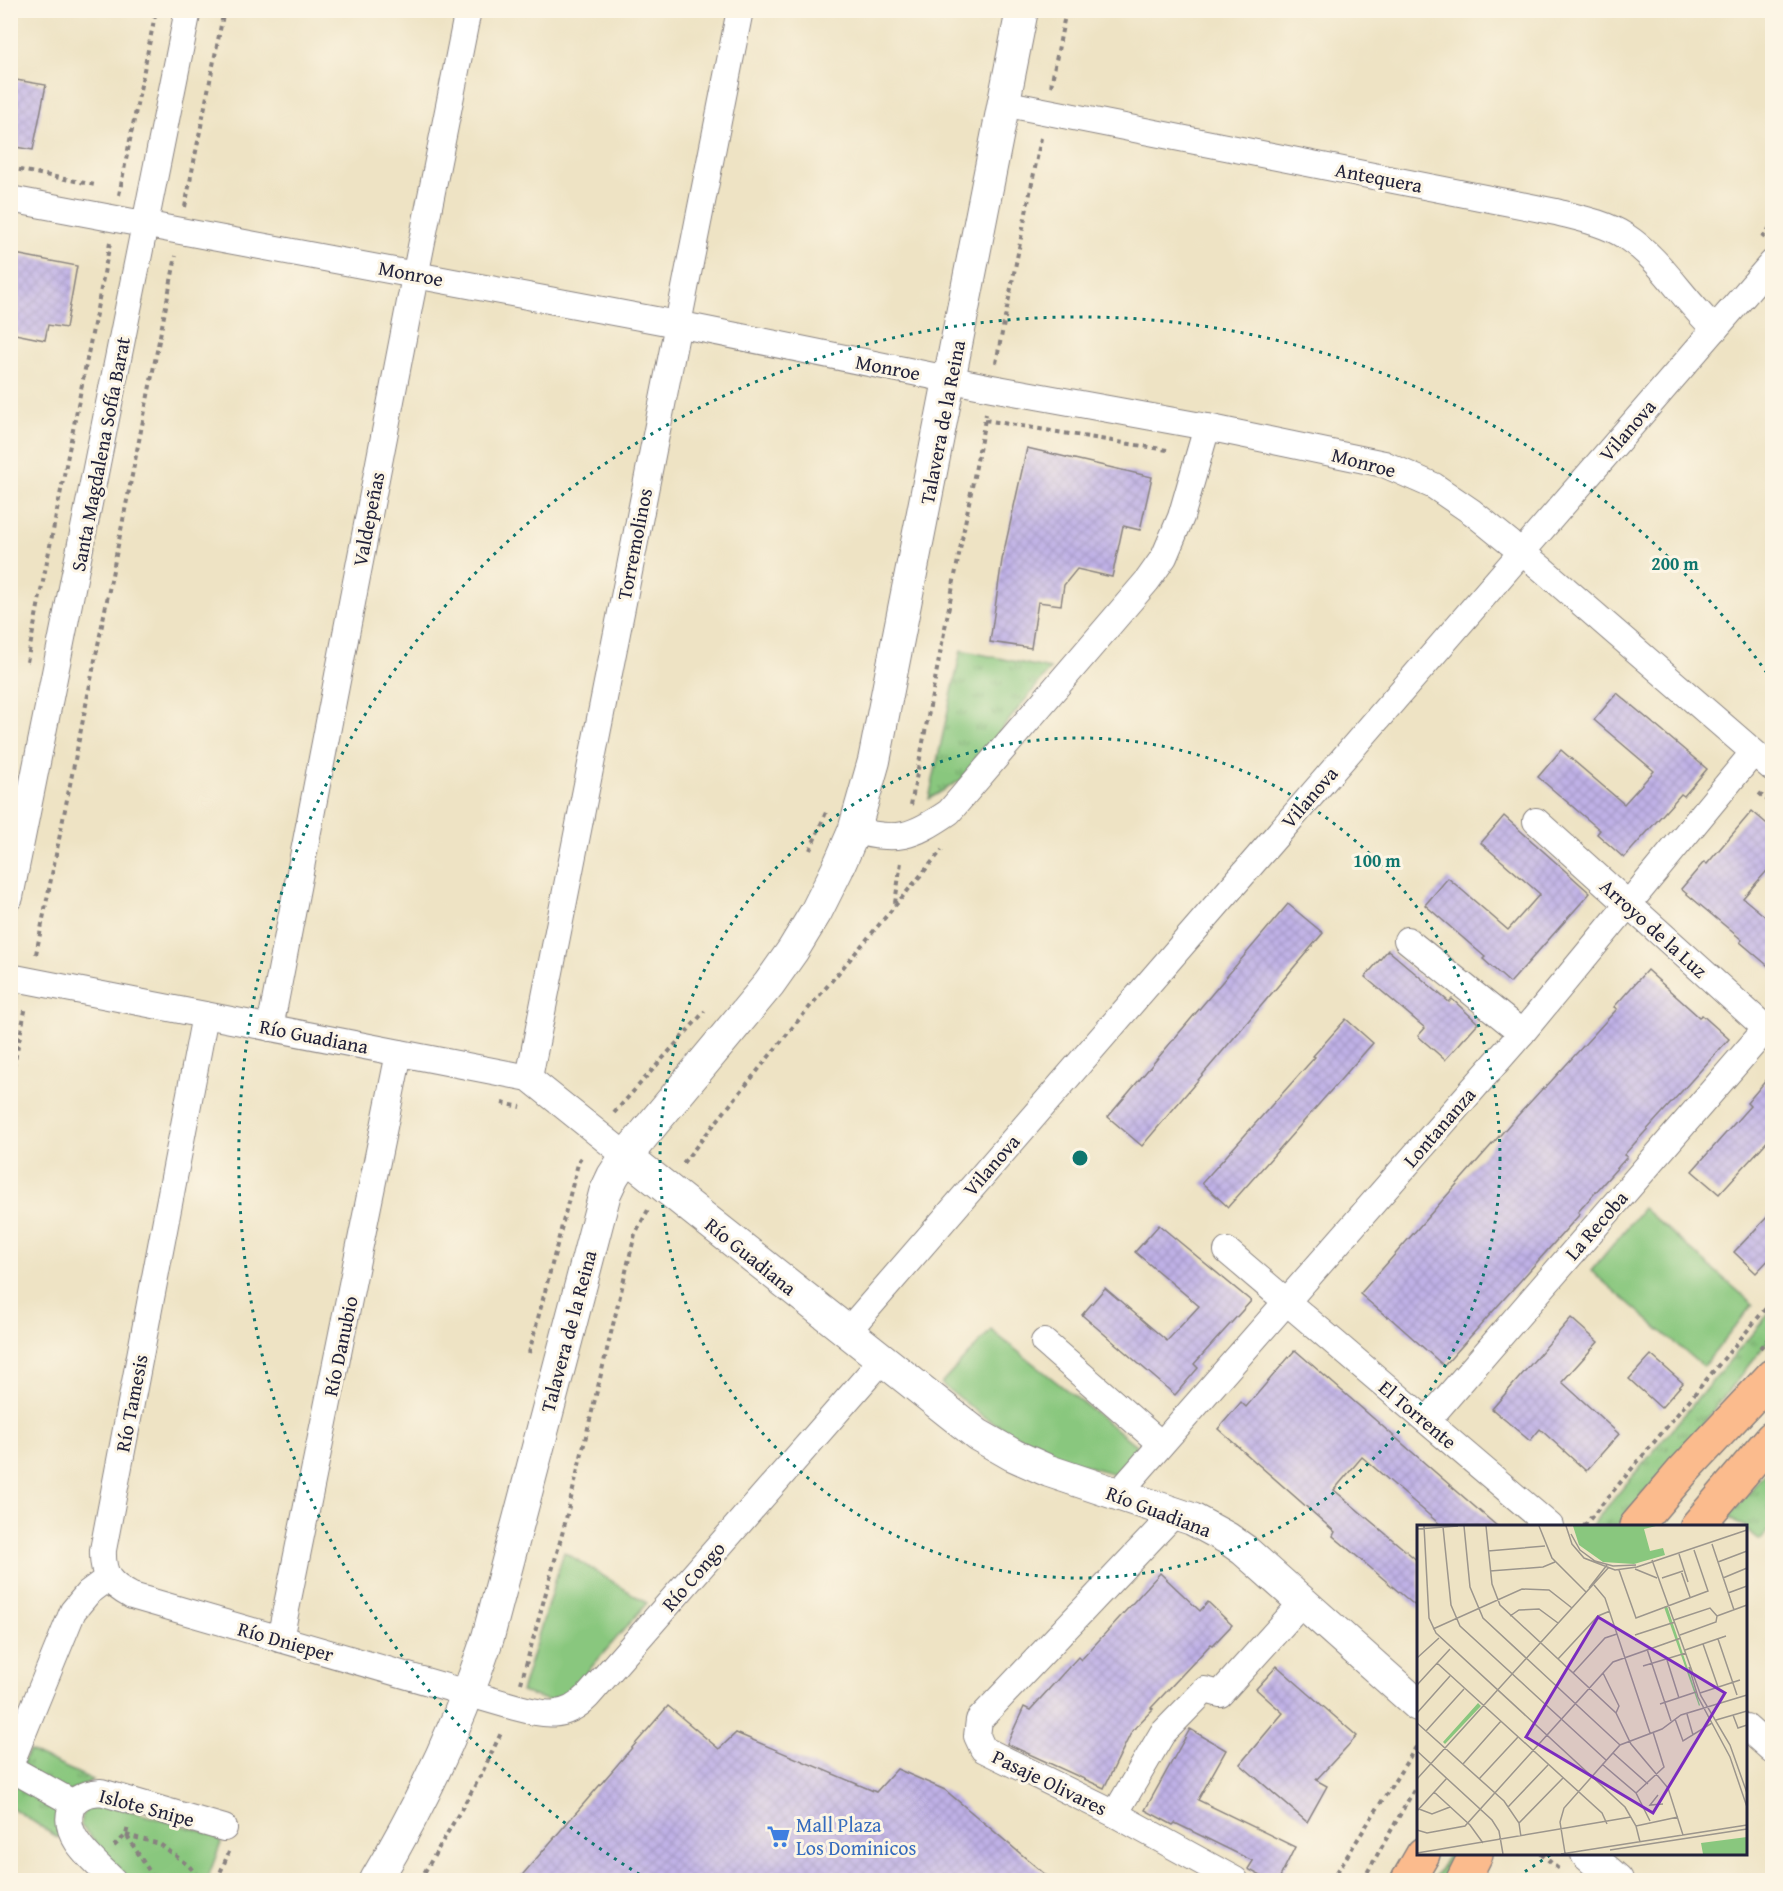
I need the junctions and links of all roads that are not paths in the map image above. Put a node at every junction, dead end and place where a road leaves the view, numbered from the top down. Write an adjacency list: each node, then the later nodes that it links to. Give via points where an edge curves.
1 (188, 10): 7 (street, Santa Magdalena Sofía Barat)
2 (468, 10): 9 (street, Valdepeñas)
3 (740, 10): 10 (street, Torremolinos)
4 (1022, 10): 5 (street, Talavera de la Reina)
5 (1003, 103): 11 (street, Antequera, via 1596,223 1624,235 1654,260); 12 (street, Talavera de la Reina)
6 (10, 198): 7 (street, Monroe)
7 (146, 224): 9 (street, Monroe); 18 (street, Santa Magdalena Sofía Barat)
8 (1773, 263): 11 (street, Vilanova)
9 (415, 274): 10 (street, Monroe); 23 (street, Valdepeñas)
10 (677, 324): 12 (street, Monroe); 27 (street, Torremolinos)
11 (1714, 329): 14 (street, Vilanova)
12 (950, 379): 13 (street, Monroe); 17 (street, Talavera de la Reina, via 874,761)
13 (1206, 427): 14 (street, Monroe, via 1384,464 1434,486); 17 (street, via 1181,517 1164,557 949,812 905,837 877,837)
14 (1522, 552): 15 (street, Monroe); 31 (street, Vilanova)
15 (1763, 761): 19 (street, Lontananza, via 1737,774)
16 (1536, 821): 19 (street, Arroyo de la Luz)
17 (854, 831): 28 (street, Talavera de la Reina, via 794,950)
18 (10, 897)
19 (1628, 906): 24 (street, Arroyo de la Luz); 25 (street, Lontananza)
20 (1407, 940): 25 (street)
21 (21, 979): 22 (street, Río Guadiana)
22 (205, 1015): 23 (street, Río Guadiana); 43 (street, Río Tamesis, via 103,1550)
23 (270, 1028): 26 (street, Río Guadiana)
24 (1769, 1031): 35 (street, La Recoba)
25 (1522, 1033): 30 (street, Lontananza)
26 (399, 1053): 27 (street, Río Guadiana); 45 (street, Río Danubio)
27 (529, 1078): 28 (street, Río Guadiana, via 597,1132)
28 (620, 1166): 31 (street, Río Guadiana, via 664,1187); 46 (street, Talavera de la Reina, via 600,1212 488,1637)
29 (1227, 1251): 30 (street, El Torrente)
30 (1286, 1301): 35 (street, El Torrente); 37 (street, Lontananza)
31 (847, 1332): 33 (street, Río Guadiana)
32 (1044, 1342): 37 (street)
33 (882, 1360): 38 (street, Río Guadiana, via 978,1435 1049,1471); 46 (street, Río Congo, via 579,1705 558,1714 533,1712)
34 (1773, 1376): 41 (main road)
35 (1426, 1421): 40 (street, El Torrente)
36 (1773, 1438): 42 (main road)
37 (1161, 1444): 38 (street, Lontananza)
38 (1117, 1495): 39 (street, Río Guadiana)
39 (1175, 1513): 44 (street, Río Guadiana, via 1227,1538); 52 (street, Pasaje Olivares, via 979,1720 977,1736 983,1749)
40 (1548, 1525)
41 (1638, 1525)
42 (1699, 1525)
43 (108, 1578): 45 (street, Río Dnieper, via 132,1596); 50 (street, via 73,1611)
44 (1303, 1602): 47 (street, Río Guadiana); 52 (street, via 1220,1694 1205,1690 1162,1734)
45 (280, 1639): 46 (street, Río Dnieper)
46 (469, 1694): 58 (street, Talavera de la Reina, via 414,1813)
47 (1417, 1703)
48 (1747, 1727): 49 (street)
49 (1773, 1750)
50 (10, 1767): 51 (street, Islote Snipe)
51 (73, 1803): 53 (street, Islote Snipe, via 87,1793 101,1792); 57 (street, Islote Snipe, via 67,1819 74,1838)
52 (1115, 1814): 59 (street, Pasaje Olivares)
53 (224, 1828)
54 (1423, 1855): 60 (main road)
55 (1476, 1855): 61 (main road)
56 (1576, 1864): 62 (street)
57 (113, 1881)
58 (376, 1881)
59 (1235, 1881)
60 (1408, 1881)
61 (1463, 1881)
62 (1617, 1881)

